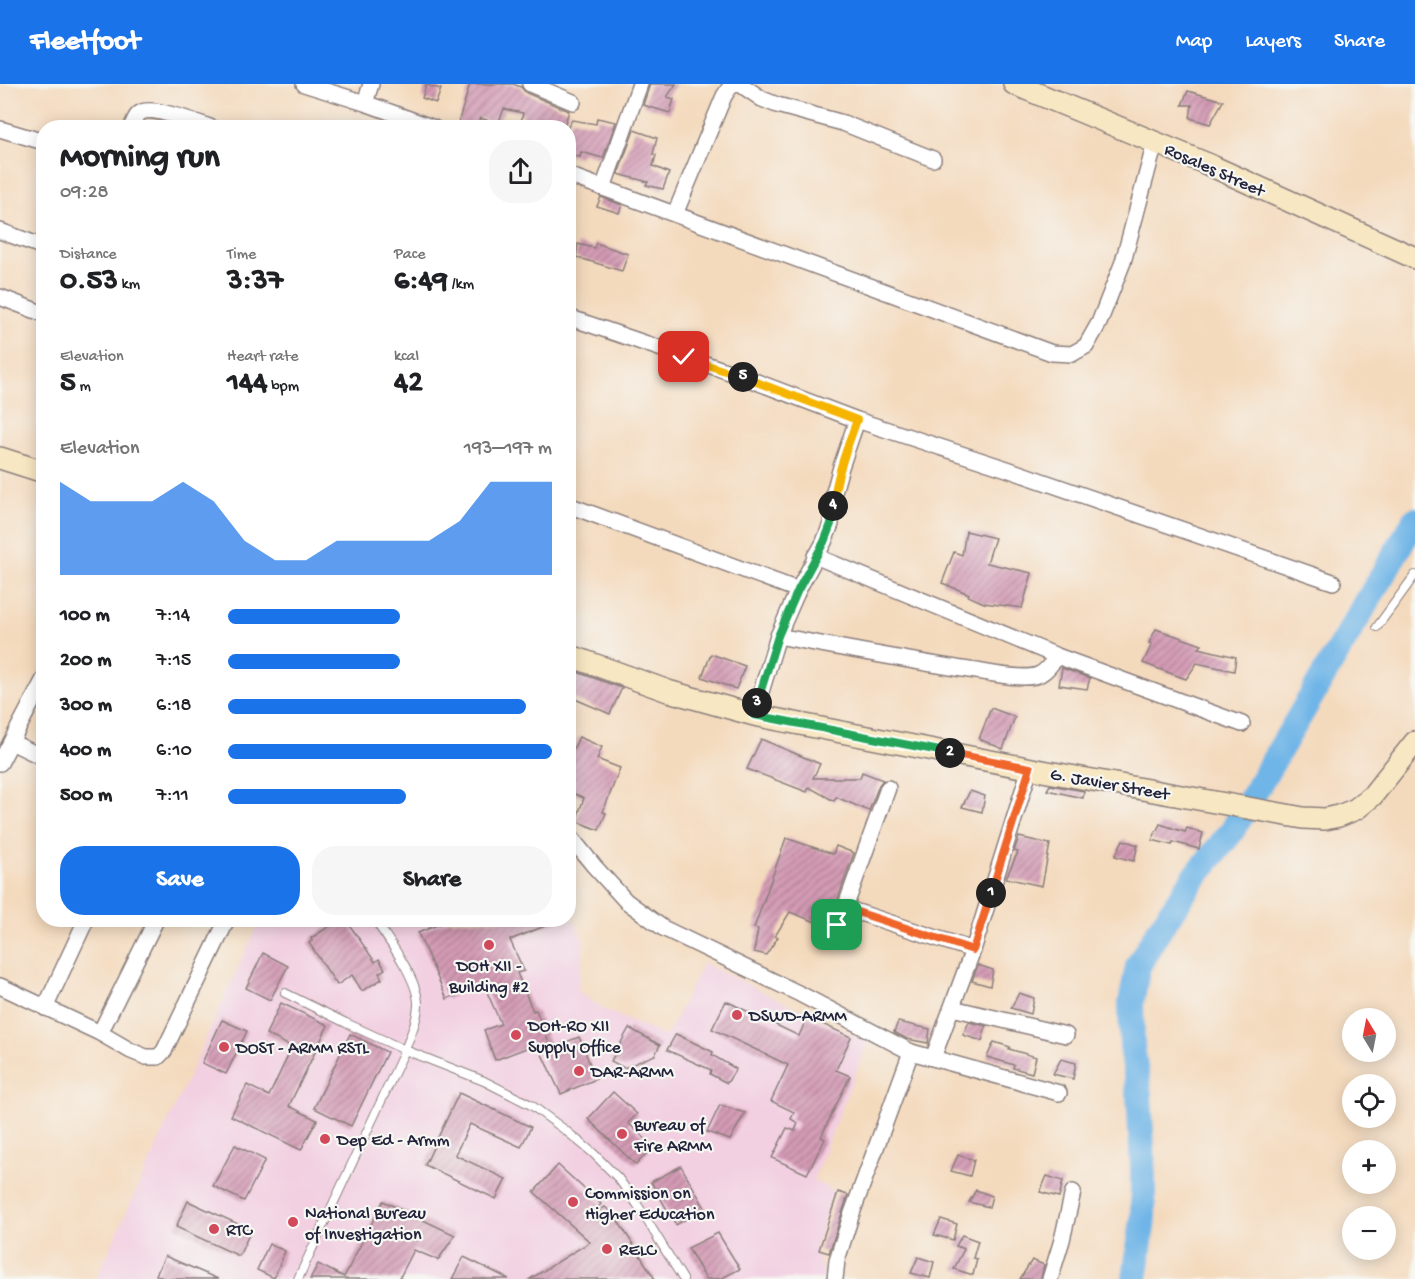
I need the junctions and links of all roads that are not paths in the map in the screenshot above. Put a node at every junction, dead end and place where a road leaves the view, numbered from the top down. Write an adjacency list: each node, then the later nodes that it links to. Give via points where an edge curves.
1 (304, 84): 8 (street)
2 (371, 84): 8 (street)
3 (530, 84): 7 (street)
4 (640, 84): 17 (street)
5 (1014, 84): 14 (street, Rosales Street)
6 (733, 85): 15 (street, via 777,105 843,123); 18 (street, via 719,106)
7 (573, 102)
8 (365, 103): 11 (street)
9 (135, 120): 10 (street, via 147,110)
10 (187, 120)
11 (412, 120)
12 (0, 129): 13 (street)
13 (36, 140)
14 (1155, 143): 18 (street, via 1115,283 1086,346 1072,354 1033,347); 21 (street, Rosales Street)
15 (933, 159)
16 (576, 179): 17 (street)
17 (603, 188): 18 (street)
18 (675, 214)
19 (0, 231): 20 (street)
20 (36, 244)
21 (1415, 258)
22 (0, 297): 23 (street)
23 (36, 311)
24 (576, 320): 25 (street)
25 (857, 420): 29 (street, via 834,492 831,524); 31 (street)
26 (0, 458): 27 (street)
27 (36, 469)
28 (576, 507): 32 (street)
29 (815, 556): 32 (street); 35 (street)
30 (1415, 575): 33 (lane)
31 (1333, 582)
32 (798, 590): 34 (street)
33 (1377, 627)
34 (778, 636): 35 (street, via 1003,675 1038,675); 38 (street)
35 (1057, 656): 39 (street)
36 (576, 658): 38 (street, G. Javier Street, via 668,691)
37 (36, 694): 40 (street)
38 (754, 715): 44 (street, G. Javier Street)
39 (1242, 724)
40 (11, 742): 42 (street); 43 (street)
41 (1415, 742): 44 (street, G. Javier Street, via 1372,796 1356,809 1325,819)
42 (36, 754)
43 (0, 763)
44 (1030, 768): 53 (street)
45 (888, 788): 47 (street)
46 (576, 844): 61 (street, via 626,901 663,928)
47 (845, 908): 48 (street); 53 (street)
48 (837, 925)
49 (83, 927): 56 (street)
50 (153, 927): 58 (street)
51 (224, 927): 58 (street, via 158,1057 146,1058)
52 (379, 927): 60 (lane, via 417,996 415,1022)
53 (973, 950): 57 (street)
54 (0, 986): 56 (street)
55 (285, 993): 60 (lane)
56 (45, 1008): 58 (street)
57 (952, 1008): 59 (street); 62 (street)
58 (100, 1033)
59 (1065, 1035)
60 (405, 1050): 65 (lane); 66 (lane, via 484,1081 531,1105 594,1153 631,1195)
61 (911, 1052): 62 (street); 67 (street, via 851,1216)
62 (933, 1058): 63 (street)
63 (1059, 1093)
64 (1073, 1192): 68 (street)
65 (298, 1279)
66 (683, 1279)
67 (835, 1279)
68 (1050, 1279)

